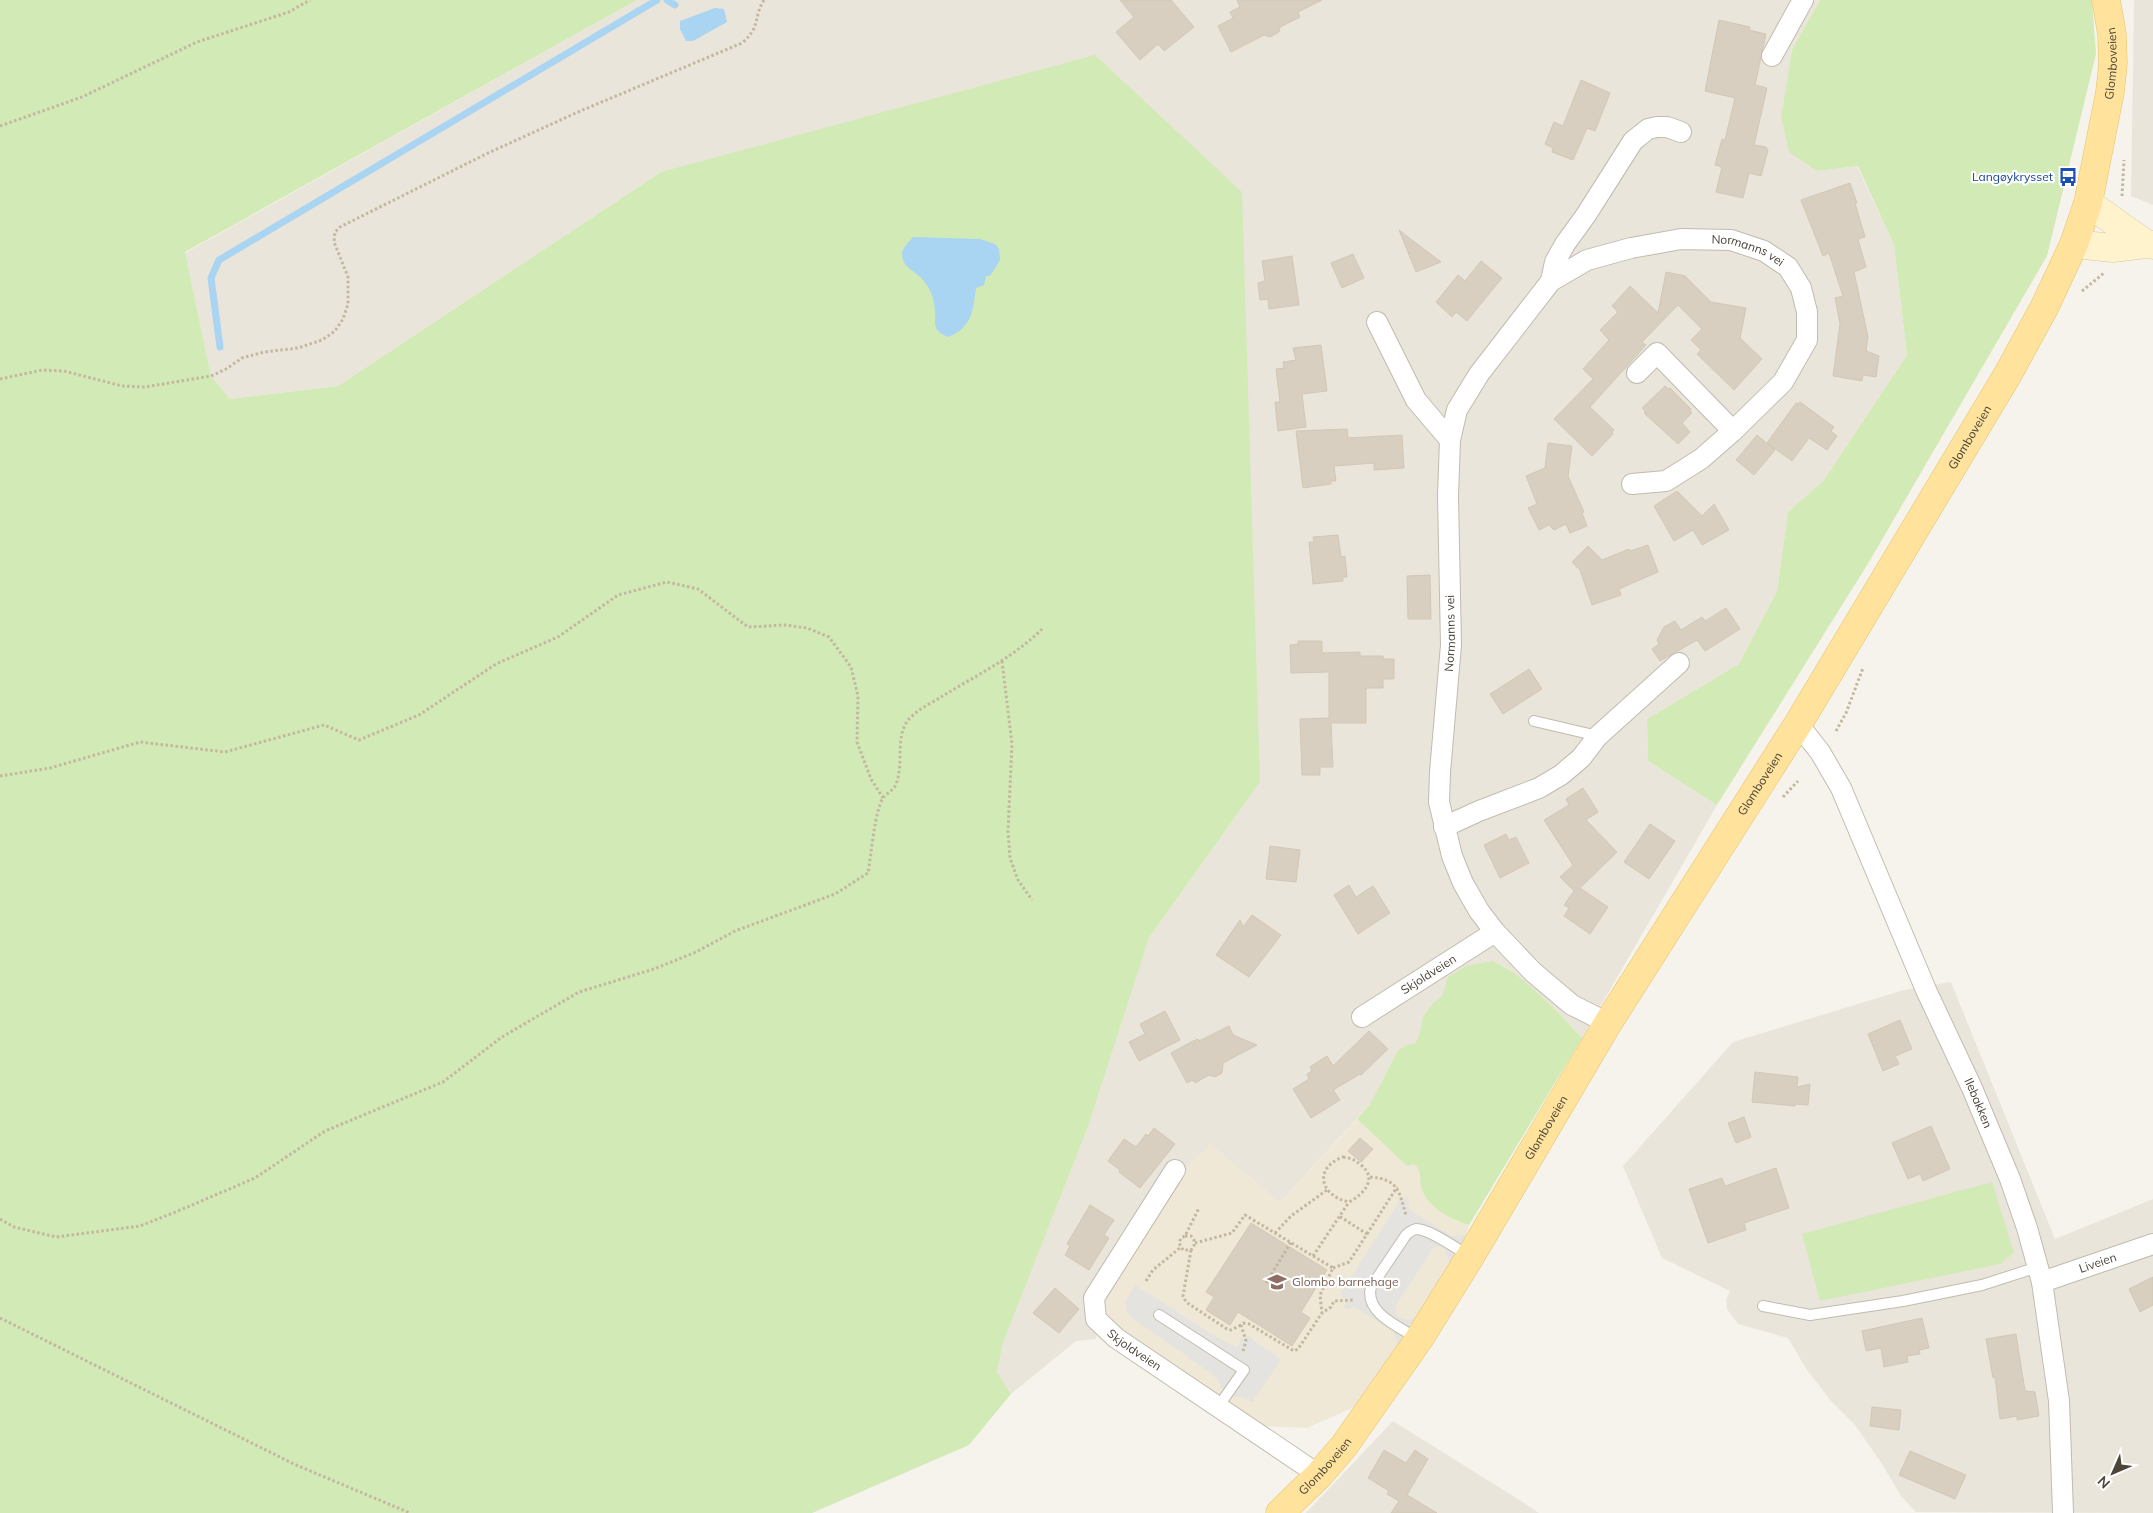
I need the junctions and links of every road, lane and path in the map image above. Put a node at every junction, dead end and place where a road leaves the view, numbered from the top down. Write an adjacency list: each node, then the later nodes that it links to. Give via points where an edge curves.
1 (310, 0): 6 (path, via 289,12 197,42 82,97)
2 (764, 0): 14 (path, via 752,35 742,43 486,154 340,227 334,242 348,277 348,304 335,331 322,340 298,348 242,358 211,376 145,387 122,386 64,371 42,370)
3 (1803, 0): 5 (street)
4 (2106, 0): 8 (main road, Glomboveien, via 2113,64)
5 (1772, 56)
6 (0, 126)
7 (1681, 132): 11 (street, Normanns vei, via 1657,127 1648,129 1632,141 1565,244 1555,262)
8 (2088, 203): 9 (main road, Glomboveien); 10 (main road)
9 (2074, 244): 10 (main road, via 2113,248); 23 (main road, Glomboveien, via 2008,374)
10 (2150, 245)
11 (1551, 281): 15 (street, Normanns vei, via 1587,260 1682,239 1731,240 1764,251 1788,267 1801,288 1807,312 1807,340 1783,382); 16 (street, Normanns vei, via 1479,374 1457,410)
12 (1377, 322): 16 (street, via 1416,400)
13 (1637, 373): 15 (street, via 1657,353)
14 (0, 379)
15 (1733, 431): 17 (street, Normanns vei, via 1701,459 1666,482)
16 (1450, 440): 28 (street, Normanns vei, via 1451,645 1440,772)
17 (1632, 484)
18 (1042, 629): 19 (path)
19 (1002, 661): 27 (path, via 912,716 901,730 896,786); 29 (path, via 1012,744 1010,858 1018,880)
20 (1680, 663): 25 (street)
21 (1846, 713): 24 (path)
22 (1534, 721): 25 (lane)
23 (1798, 724): 32 (main road, Glomboveien); 53 (street, Ilebakken, via 1820,752 1841,788 2010,1179)
24 (1836, 731)
25 (1598, 736): 28 (street, via 1581,758 1539,788)
26 (0, 776): 27 (path, via 50,768 140,742 225,752 324,725 359,740 419,715 496,664 558,637 618,595 668,582 698,589 748,627 785,625 807,628 828,637 851,667 858,696 857,742 871,779)
27 (883, 798): 40 (path, via 868,873 835,894 735,931 654,969 578,992 502,1037 443,1082 325,1131 255,1178 140,1226 56,1237 14,1227)
28 (1444, 827): 30 (street, Normanns vei, via 1463,883)
29 (1032, 900)
30 (1495, 932): 31 (street, Skjoldveien); 32 (street, Normanns vei, via 1533,972 1572,1005)
31 (1362, 1017)
32 (1608, 1023): 51 (main road, Glomboveien)
33 (1175, 1170): 64 (street, Skjoldveien, via 1094,1298 1096,1319 1116,1338)
34 (1370, 1177): 35 (path, via 1388,1181); 36 (path, via 1358,1163 1343,1157 1328,1166 1324,1174); 37 (path, via 1363,1192)
35 (1397, 1187): 41 (path); 43 (path)
36 (1327, 1190): 37 (path, via 1333,1197); 42 (path, via 1291,1216)
37 (1348, 1202): 39 (path)
38 (1199, 1208): 44 (path)
39 (1339, 1216): 43 (path); 50 (path)
40 (0, 1219)
41 (1411, 1230): 51 (lane, via 1429,1233); 56 (lane, via 1371,1287)
42 (1275, 1233): 45 (path); 46 (path, via 1245,1215 1232,1232)
43 (1367, 1234): 52 (path, via 1349,1262)
44 (1185, 1236): 46 (path, via 1191,1236); 48 (path, via 1181,1238)
45 (1291, 1242): 50 (path); 55 (path)
46 (1195, 1243): 49 (path)
47 (2153, 1244): 53 (street, Liveien)
48 (1180, 1247): 49 (path); 54 (path, via 1153,1270)
49 (1191, 1250): 61 (path, via 1183,1296 1186,1302 1227,1329)
50 (1313, 1256): 52 (path)
51 (1470, 1257): 63 (main road, Glomboveien)
52 (1333, 1268): 58 (path, via 1320,1295)
53 (2040, 1274): 57 (lane, via 1903,1302 1810,1315); 68 (street, Ilebakken, via 2059,1401)
54 (1146, 1281)
55 (1266, 1283)
56 (1369, 1296): 58 (path, via 1334,1301); 63 (lane, via 1372,1305 1383,1316)
57 (1763, 1306)
58 (1322, 1313): 61 (path, via 1294,1352 1249,1324)
59 (1160, 1315): 64 (lane, via 1244,1370)
60 (0, 1318): 66 (path, via 296,1465)
61 (1241, 1325): 62 (path)
62 (1243, 1335)
63 (1419, 1339): 65 (main road, Glomboveien, via 1344,1446)
64 (1218, 1407): 65 (street, Skjoldveien)
65 (1319, 1475): 67 (main road, Glomboveien)
66 (410, 1513)
67 (1280, 1513)
68 (2063, 1513)

